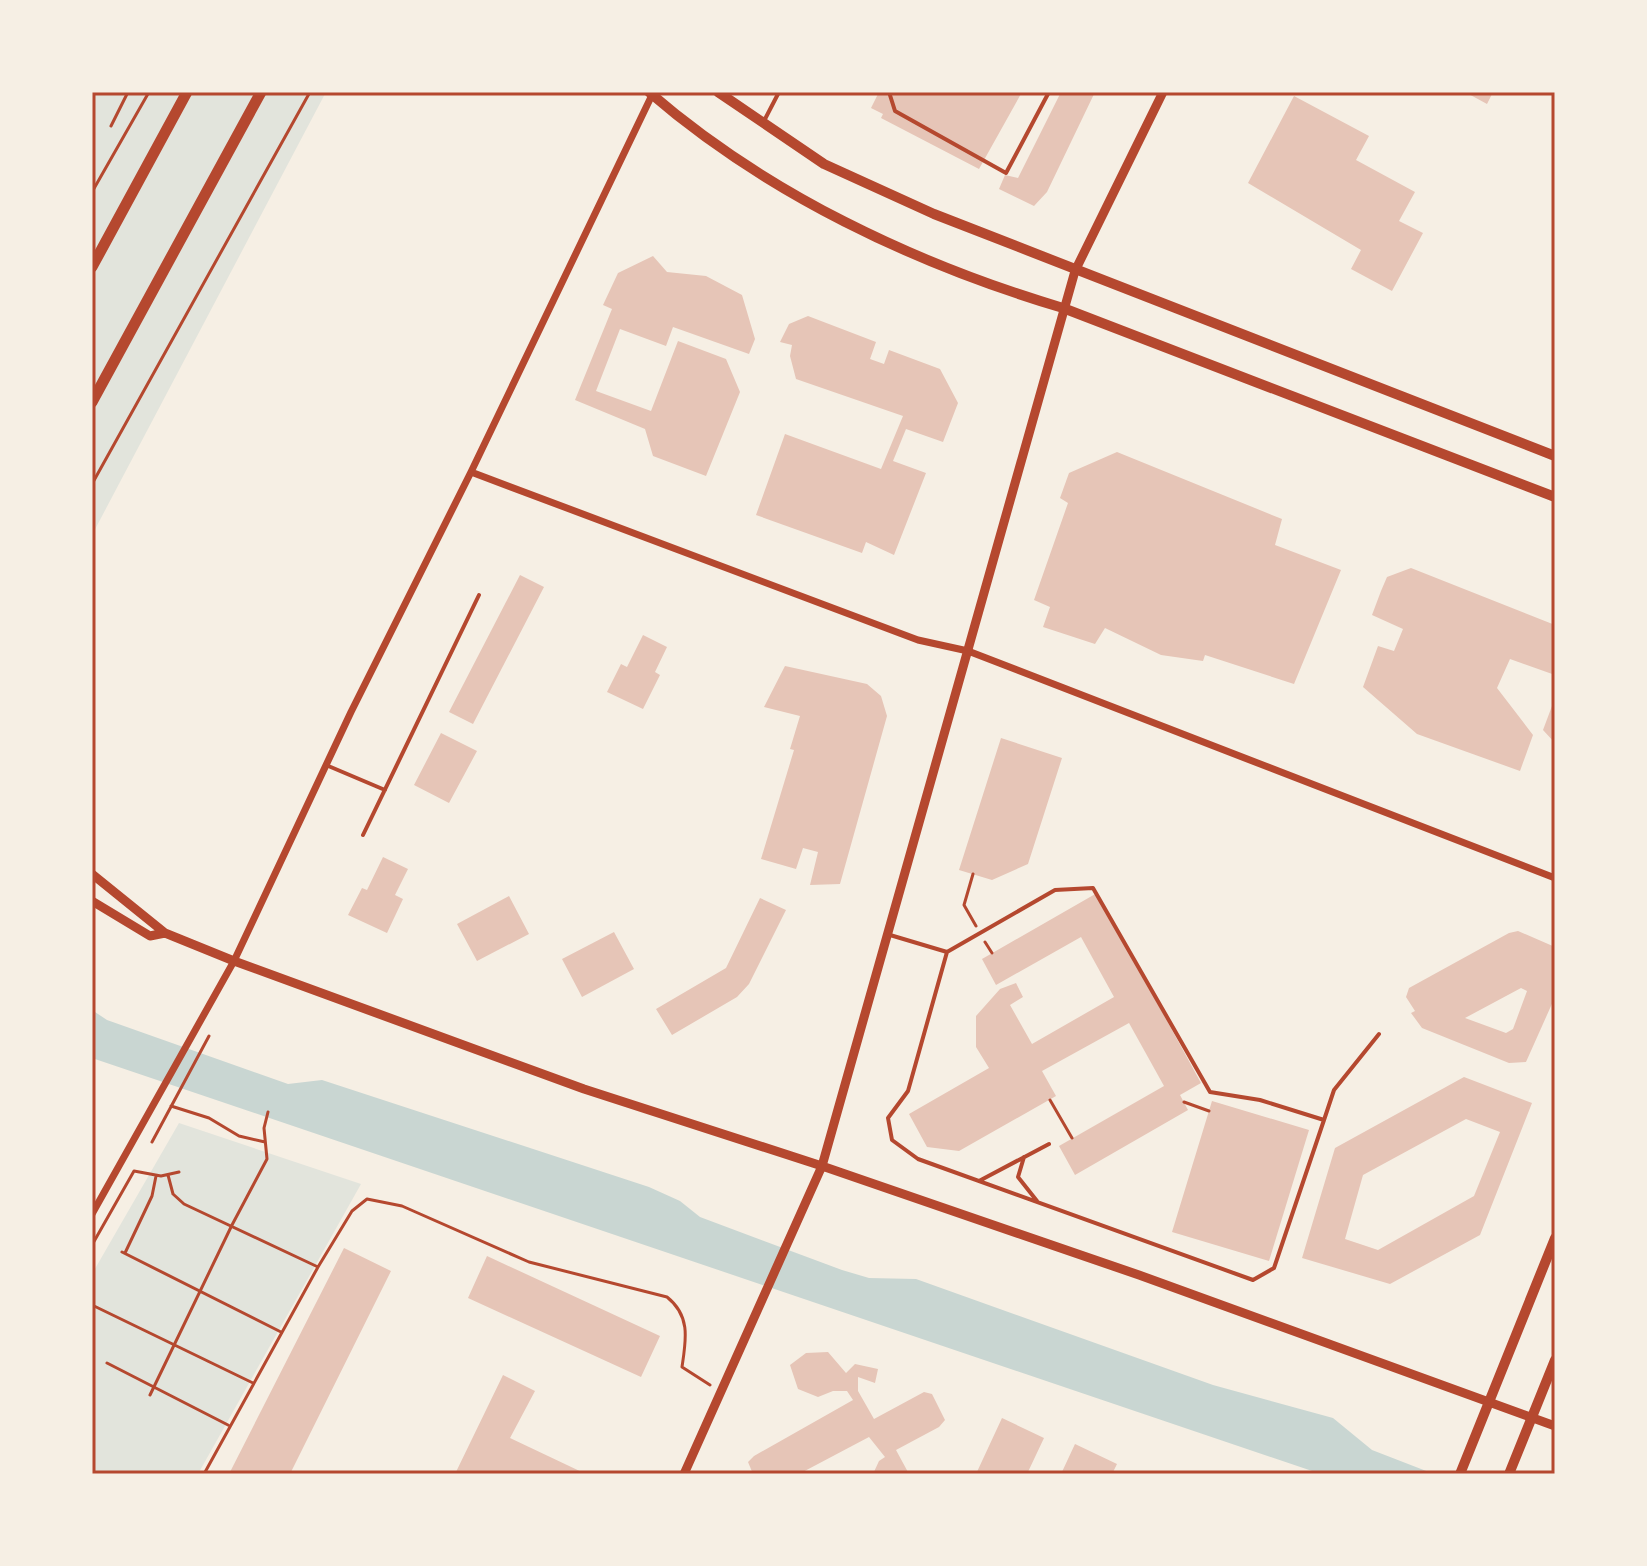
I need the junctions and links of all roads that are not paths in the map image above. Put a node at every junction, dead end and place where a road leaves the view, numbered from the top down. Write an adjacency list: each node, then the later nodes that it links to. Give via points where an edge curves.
1 (187, 92): 10 (main road)
2 (261, 92): 13 (main road)
3 (718, 92): 9 (main road)
4 (779, 92): 9 (lane)
5 (889, 92): 6 (lane, via 895,111 1006,173)
6 (1049, 92)
7 (1163, 92): 11 (street)
8 (651, 94): 12 (main road, via 765,177 847,223 990,286); 15 (street)
9 (764, 121): 11 (main road, via 824,164)
10 (92, 267)
11 (1075, 271): 12 (street); 14 (main road)
12 (1063, 308): 16 (main road); 18 (street)
13 (92, 402)
14 (1555, 456)
15 (471, 472): 18 (street, via 918,640); 19 (street)
16 (1555, 497)
17 (479, 595): 20 (lane)
18 (968, 651): 23 (street); 26 (street)
19 (326, 765): 20 (lane); 28 (street)
20 (385, 790): 21 (lane)
21 (363, 835)
22 (92, 874): 25 (street)
23 (1555, 878)
24 (92, 901): 25 (street, via 150,936)
25 (165, 933): 28 (street)
26 (888, 934): 27 (lane); 33 (street)
27 (947, 952): 30 (lane, via 1055,890 1093,888 1210,1092 1260,1100); 34 (lane, via 908,1091 888,1118 892,1140 918,1159)
28 (234, 961): 33 (street, via 584,1089); 36 (street)
29 (1379, 1034): 30 (lane, via 1334,1090)
30 (1324, 1120): 35 (lane, via 1274,1268 1253,1280)
31 (1049, 1144): 32 (lane)
32 (1024, 1157): 34 (lane); 35 (lane, via 1018,1177)
33 (822, 1166): 39 (street); 42 (street)
34 (979, 1181): 35 (lane)
35 (1039, 1203)
36 (92, 1214)
37 (1555, 1238): 39 (main road)
38 (1555, 1360): 40 (main road)
39 (1491, 1401): 40 (street); 43 (main road)
40 (1532, 1418): 41 (street); 44 (main road)
41 (1555, 1426)
42 (684, 1474)
43 (1460, 1474)
44 (1509, 1474)

